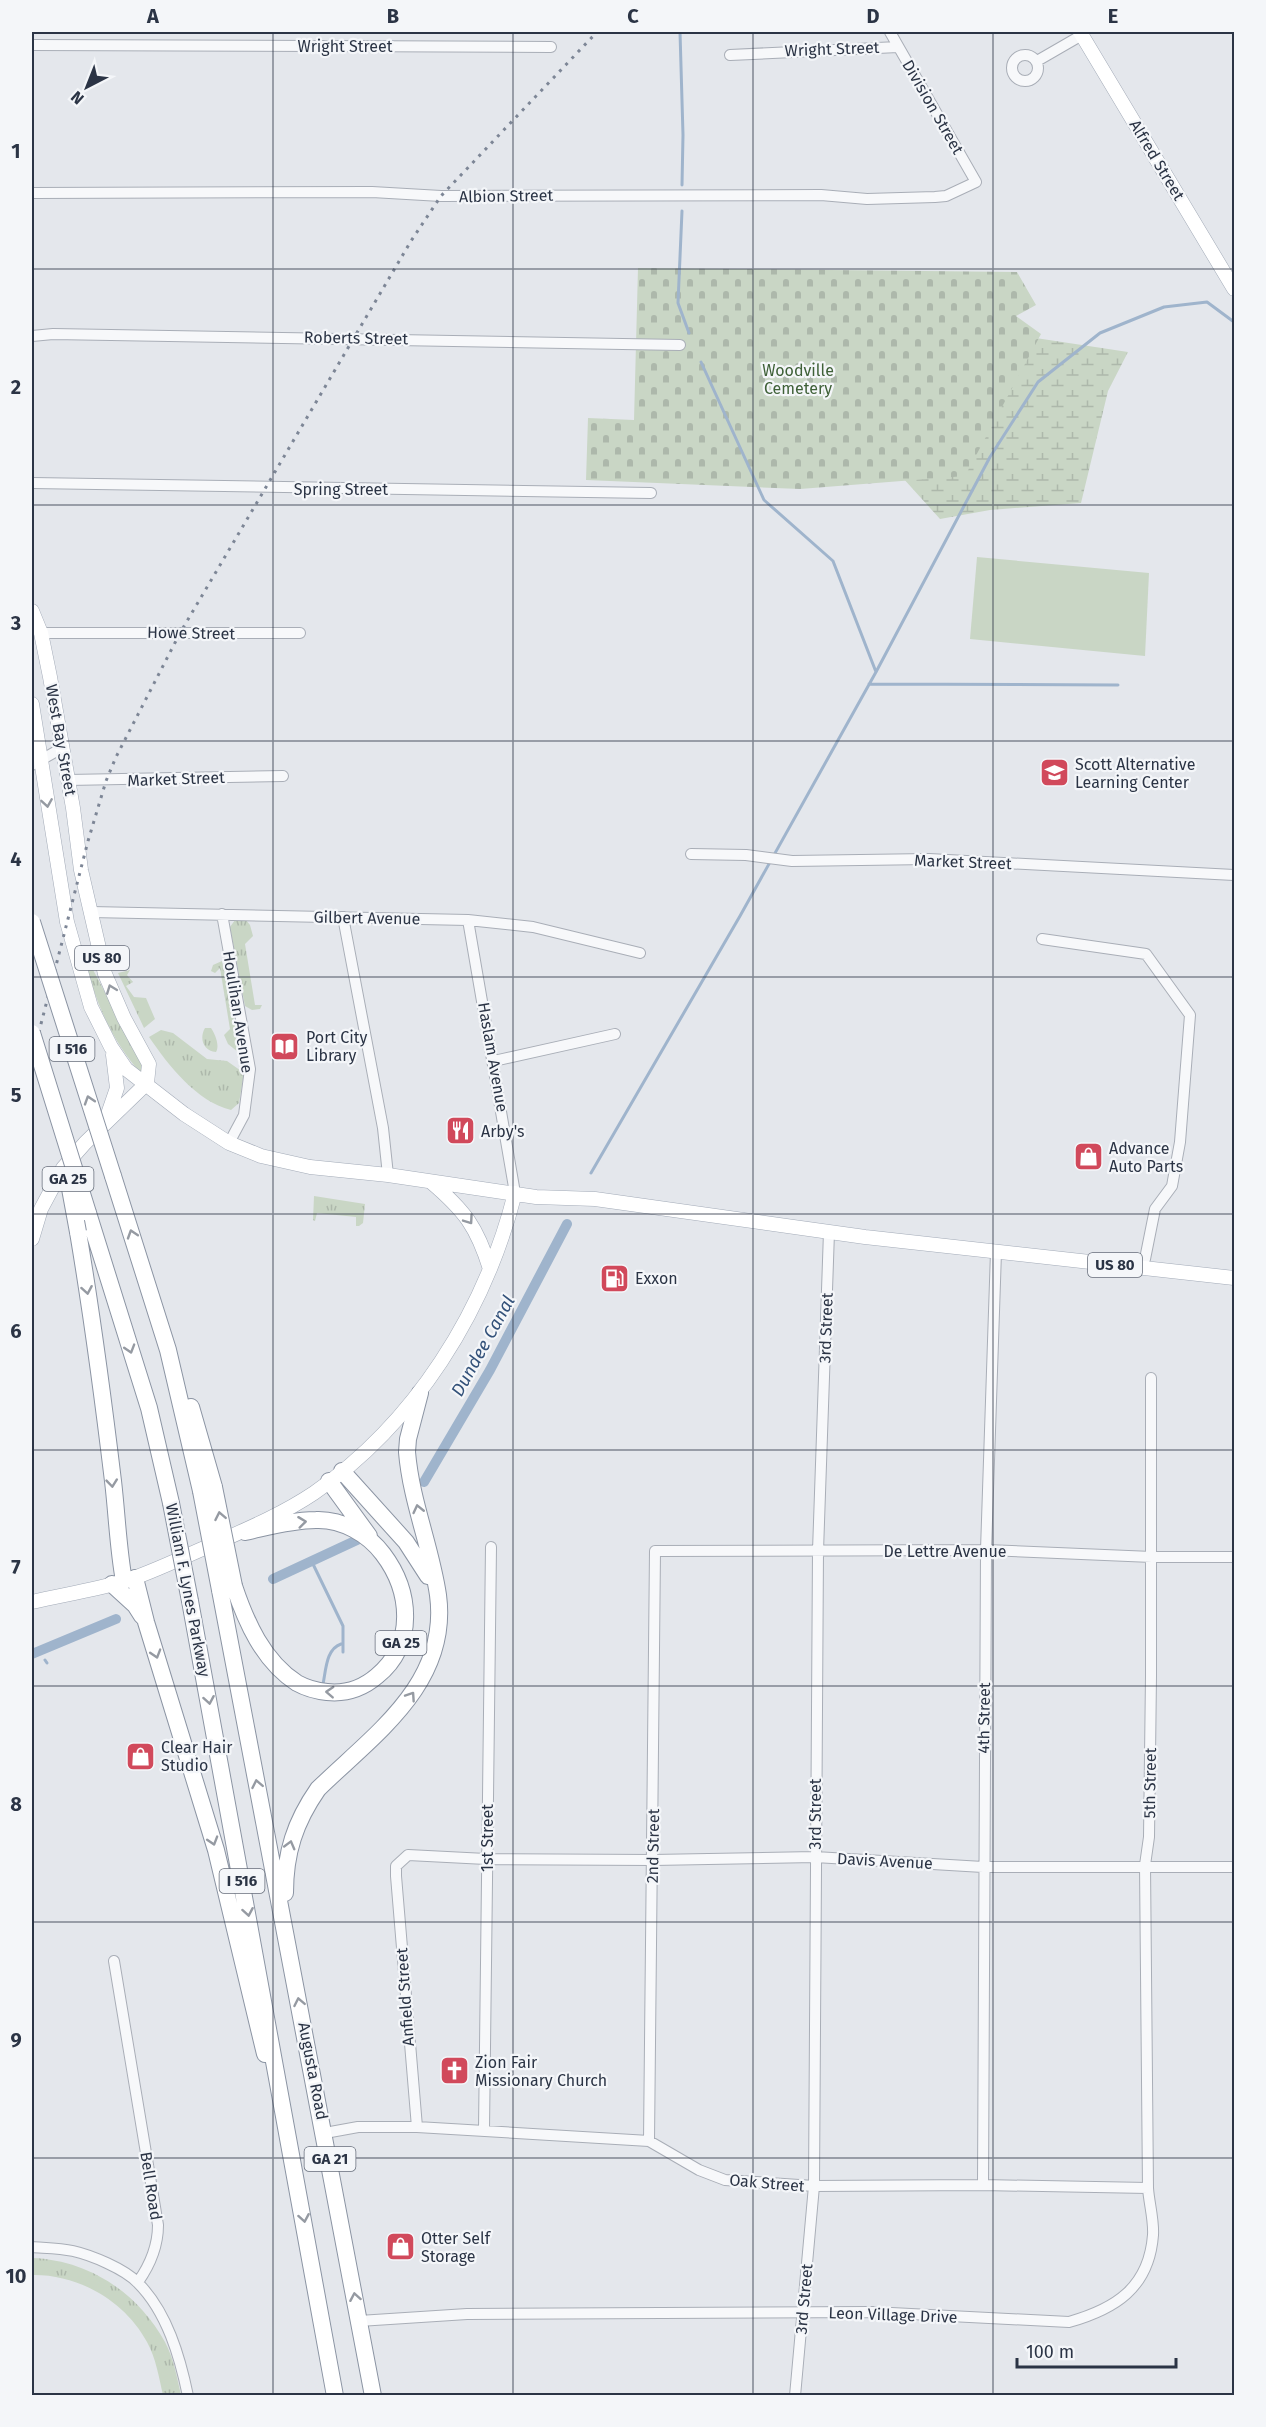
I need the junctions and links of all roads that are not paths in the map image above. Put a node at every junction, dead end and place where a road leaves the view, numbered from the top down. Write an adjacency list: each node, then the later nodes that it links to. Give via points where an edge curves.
1 (890, 32): 4 (street, Division Street)
2 (1081, 33): 7 (street); 10 (main road, Alfred Street)
3 (32, 45): 5 (street, Wright Street)
4 (898, 46): 6 (street, Wright Street); 8 (street, Division Street)
5 (551, 47)
6 (730, 55)
7 (1036, 62)
8 (976, 182): 9 (street, Albion Street, via 946,196 867,199 810,195)
9 (32, 193)
10 (1234, 289)
11 (32, 336): 12 (street, Roberts Street)
12 (680, 345)
13 (32, 483): 14 (street, Spring Street)
14 (651, 493)
15 (32, 611): 16 (main road, West Bay Street / US 80)
16 (40, 633): 17 (street, Howe Street); 19 (main road, West Bay Street / US 80)
17 (300, 633)
18 (32, 704): 20 (main road, West Bay Street / US 80)
19 (62, 748): 20 (street); 22 (main road, West Bay Street / US 80)
20 (36, 763): 34 (main road, West Bay Street / US 80, one-way to 34, via 82,983)
21 (283, 776): 22 (street, Market Street)
22 (68, 780): 25 (main road, West Bay Street / US 80)
23 (691, 854): 24 (street, Market Street, via 792,861 929,860)
24 (1234, 875)
25 (91, 912): 26 (street, Gilbert Avenue); 36 (main road, US 80, one-way to 25, via 149,1064 113,994)
26 (222, 914): 27 (street, Gilbert Avenue); 39 (street, Houlihan Avenue, via 250,1069 244,1115)
27 (344, 917): 28 (street, Gilbert Avenue); 40 (street)
28 (468, 920): 31 (street, Gilbert Avenue, via 533,927); 35 (street, Haslam Avenue)
29 (32, 922): 61 (highway, William F. Lynes Parkway / I 516, one-way to 29, bridge, via 208,1489 168,1350)
30 (1042, 939): 46 (street, via 1146,954 1190,1015 1180,1142 1172,1186 1155,1209)
31 (640, 953)
32 (32, 1033): 38 (highway, William F. Lynes Parkway / I 516, bridge)
33 (615, 1034): 35 (street)
34 (111, 1047): 36 (main road, US 80, via 126,1069); 37 (main road, via 117,1088)
35 (494, 1061): 42 (street, Haslam Avenue)
36 (147, 1083): 37 (main road); 39 (main road, US 80, via 184,1114)
37 (104, 1124): 44 (main road, via 63,1168 45,1199)
38 (59, 1126): 60 (highway, GA 25, one-way to 60, bridge, via 91,1309); 78 (highway, William F. Lynes Parkway / I 516, one-way to 78, bridge, via 149,1408 171,1503)
39 (229, 1143): 40 (main road, US 80, via 294,1164)
40 (388, 1175): 41 (main road, US 80)
41 (431, 1182): 42 (main road, US 80); 47 (main road, one-way to 47, via 466,1214)
42 (515, 1194): 43 (main road, US 80, via 595,1199); 47 (main road)
43 (829, 1232): 45 (main road, US 80); 56 (street, 3rd Street)
44 (32, 1236)
45 (996, 1252): 46 (main road, US 80); 54 (street, 4th Street)
46 (1140, 1268): 48 (main road, US 80)
47 (490, 1269): 50 (main road, via 456,1337)
48 (1234, 1278)
49 (1151, 1378): 58 (street, 5th Street)
50 (420, 1393): 51 (main road, via 386,1431); 62 (highway, one-way to 50, via 408,1464 408,1439)
51 (335, 1476): 52 (main road); 57 (highway); 62 (highway, via 406,1542)
52 (245, 1532): 57 (highway, GA 25, one-way to 57, via 318,1520 356,1530); 60 (main road, GA 25)
53 (491, 1547): 66 (street, 1st Street)
54 (986, 1550): 56 (street, De Lettre Avenue); 58 (street, De Lettre Avenue); 70 (street, 4th Street)
55 (655, 1551): 56 (street, De Lettre Avenue); 67 (street, 2nd Street)
56 (818, 1551): 65 (street, 3rd Street)
57 (383, 1554): 61 (highway, GA 25, one-way to 61, via 396,1573 405,1600 400,1646 383,1671 369,1683 342,1692 308,1688 282,1670 258,1641)
58 (1152, 1557): 59 (street, De Lettre Avenue); 68 (street, 5th Street, via 1149,1836)
59 (1234, 1557)
60 (124, 1581): 63 (main road, GA 25); 64 (highway); 64 (highway)
61 (227, 1588): 72 (highway, William F. Lynes Parkway / I 516, one-way to 61)
62 (438, 1595): 72 (highway, one-way to 62, via 286,1861 297,1823 318,1789 393,1719 414,1693 437,1637)
63 (32, 1602)
64 (146, 1622): 78 (highway, one-way to 78, via 216,1850 258,2032)
65 (815, 1857): 67 (street, Davis Avenue); 70 (street, Davis Avenue); 80 (street, 3rd Street)
66 (486, 1859): 67 (street, Davis Avenue); 69 (street, Davis Avenue, via 408,1855); 75 (street, 1st Street)
67 (653, 1860): 77 (street, 2nd Street)
68 (1144, 1865): 70 (street, Davis Avenue); 71 (street, Davis Avenue); 81 (street, 5th Street)
69 (396, 1866): 74 (street, Anfield Street)
70 (983, 1867): 79 (street, 4th Street)
71 (1234, 1867)
72 (284, 1924): 76 (highway, Augusta Road / GA 21, one-way to 72)
73 (114, 1961): 83 (street, Bell Road, via 158,2225 153,2255)
74 (417, 2127): 75 (street, Oak Street); 76 (street, Oak Street, via 358,2127)
75 (483, 2130): 77 (street, Oak Street)
76 (325, 2133): 85 (highway, Augusta Road / GA 21, one-way to 76)
77 (649, 2141): 80 (street, Oak Street, via 725,2180)
78 (294, 2160): 87 (highway, GA 21, one-way to 87)
79 (982, 2185): 80 (street, Oak Street); 81 (street, Oak Street)
80 (814, 2186): 84 (street, 3rd Street)
81 (1148, 2188): 84 (street, Leon Village Drive, via 1153,2233 1143,2276 1124,2297 1098,2313 1069,2322 872,2312)
82 (32, 2247): 83 (street, via 72,2251 101,2260)
83 (138, 2282): 86 (street, via 180,2358)
84 (802, 2313): 85 (street, Leon Village Drive, via 467,2313); 89 (street, 3rd Street)
85 (359, 2321): 88 (highway, Augusta Road / GA 21)
86 (188, 2396)
87 (335, 2396)
88 (373, 2396)
89 (795, 2396)

